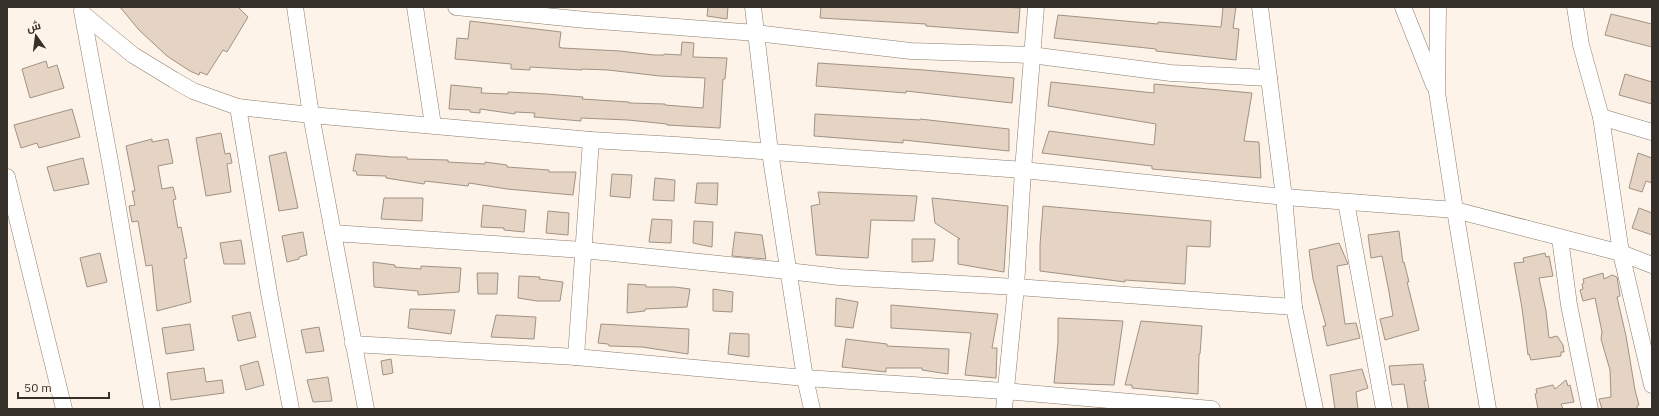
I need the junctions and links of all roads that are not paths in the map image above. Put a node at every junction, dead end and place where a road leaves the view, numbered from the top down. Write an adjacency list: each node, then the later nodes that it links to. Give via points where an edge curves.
1 (295, 7): 16 (street)
2 (415, 7): 18 (street)
3 (456, 7): 11 (street)
4 (754, 7): 11 (street)
5 (1036, 7): 12 (street)
6 (1260, 7): 13 (street)
7 (1403, 7): 14 (street)
8 (1438, 7): 14 (street)
9 (1575, 7): 17 (street, via 1581,45)
10 (82, 10): 15 (street, via 133,55 192,91); 41 (street)
11 (756, 33): 12 (street, via 911,51); 21 (street)
12 (1031, 55): 13 (street, via 1171,73); 22 (street)
13 (1269, 78): 24 (street)
14 (1437, 92): 26 (street)
15 (238, 107): 16 (street); 42 (street)
16 (311, 115): 18 (street); 27 (street)
17 (1601, 117): 19 (street); 30 (street)
18 (433, 125): 20 (street)
19 (1652, 132)
20 (591, 140): 21 (street); 29 (street)
21 (770, 152): 22 (street); 32 (street)
22 (1023, 170): 24 (street); 33 (street)
23 (7, 177): 40 (street)
24 (1284, 197): 25 (street); 34 (street)
25 (1346, 202): 26 (street); 48 (street)
26 (1455, 210): 28 (street); 49 (street)
27 (333, 233): 29 (street); 35 (street)
28 (1560, 238): 30 (street); 50 (street, via 1569,305)
29 (583, 250): 32 (street); 36 (street)
30 (1621, 253): 31 (street); 38 (street)
31 (1652, 265)
32 (788, 270): 33 (street, via 839,277); 37 (street)
33 (1016, 287): 34 (street); 39 (street)
34 (1294, 307): 47 (street)
35 (353, 344): 36 (street); 43 (street)
36 (576, 357): 37 (street)
37 (805, 378): 39 (street); 44 (street)
38 (1652, 384)
39 (1005, 390): 45 (street); 46 (street)
40 (64, 409)
41 (152, 409)
42 (291, 409)
43 (366, 409)
44 (812, 409)
45 (1004, 409)
46 (1212, 409)
47 (1315, 409)
48 (1384, 409)
49 (1488, 409)
50 (1590, 409)

